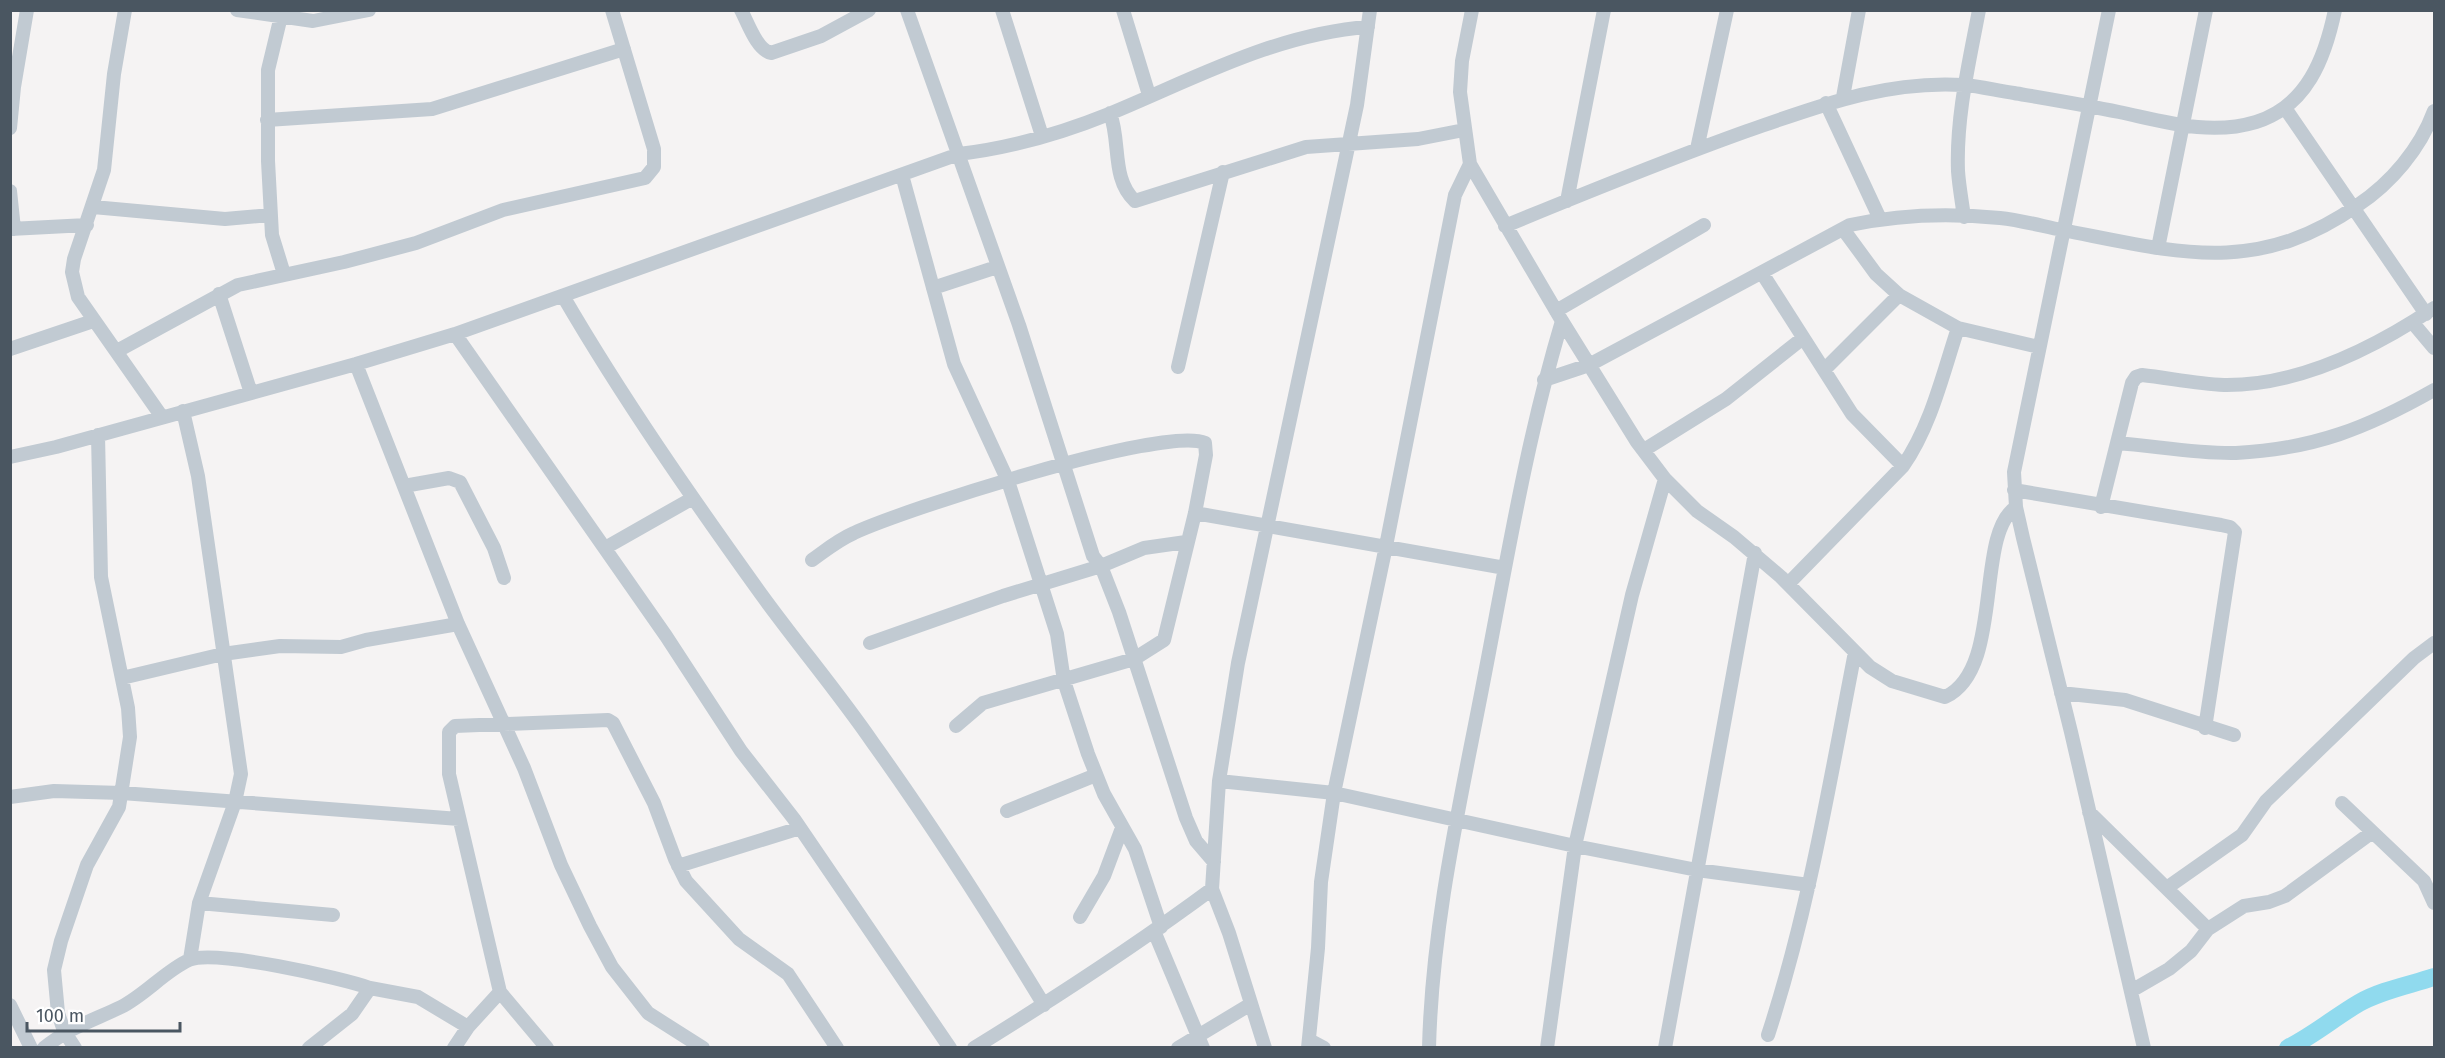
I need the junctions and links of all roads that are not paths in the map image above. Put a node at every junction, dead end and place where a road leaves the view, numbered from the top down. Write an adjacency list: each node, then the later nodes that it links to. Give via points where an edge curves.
1 (27, 10): 34 (street)
2 (125, 10): 45 (street, via 104,170)
3 (237, 10): 21 (street)
4 (369, 10): 20 (street)
5 (612, 10): 23 (street)
6 (741, 10): 7 (street, via 760,45 771,53 821,36)
7 (869, 10)
8 (907, 10): 39 (street)
9 (1002, 10): 36 (street)
10 (1123, 10): 25 (street)
11 (1370, 10): 22 (street)
12 (1472, 10): 35 (street, via 1462,61)
13 (1604, 10): 44 (street)
14 (1727, 10): 38 (street)
15 (1859, 10): 26 (street)
16 (1979, 10): 24 (street)
17 (2109, 10): 28 (street)
18 (2206, 10): 33 (street)
19 (2335, 10): 29 (street, via 2320,61 2307,86)
20 (332, 14): 21 (street, via 313,21)
21 (281, 16): 32 (street, via 268,70)
22 (1368, 27): 25 (street, via 1318,33 1274,45); 37 (street)
23 (624, 49): 32 (street, via 432,109); 59 (street, via 656,158 645,178 503,210 416,243)
24 (1964, 85): 26 (street, via 1900,86); 28 (street); 48 (street, via 1958,171)
25 (1149, 95): 31 (street)
26 (1843, 98): 27 (street)
27 (1826, 104): 38 (street); 49 (street)
28 (2089, 106): 33 (street); 55 (street)
29 (2285, 108): 33 (street, via 2235,127 2200,129); 46 (street)
30 (2434, 111): 46 (street, via 2430,125 2405,162 2377,192)
31 (1110, 113): 36 (street); 41 (street, via 1117,136 1120,176 1135,201)
32 (267, 120): 47 (street)
33 (2182, 125): 56 (street)
34 (10, 128)
35 (1464, 130): 37 (street, via 1418,139); 40 (street)
36 (1042, 136): 39 (street)
37 (1350, 144): 41 (street, via 1306,147); 98 (street)
38 (1697, 149): 44 (street)
39 (959, 154): 42 (street); 57 (street)
40 (1470, 164): 52 (street); 100 (street, via 1455,195)
41 (1223, 172): 77 (street)
42 (902, 174): 60 (street); 63 (street)
43 (10, 191): 53 (street)
44 (1567, 201): 52 (street)
45 (93, 207): 47 (street, via 225,219); 50 (street)
46 (2354, 208): 56 (street, via 2315,231 2252,252 2225,255); 64 (street)
47 (270, 215): 59 (street)
48 (1964, 217): 49 (street); 55 (street, via 2000,218)
49 (1880, 219): 54 (street)
50 (87, 225): 53 (street); 66 (street, via 72,272 78,297)
51 (1704, 225): 65 (street)
52 (1505, 226): 65 (street)
53 (12, 229)
54 (1843, 229): 58 (street); 62 (street, via 1876,274)
55 (2064, 231): 56 (street); 71 (street)
56 (2158, 248)
57 (998, 267): 60 (street); 88 (street)
58 (1762, 273): 70 (street); 76 (street)
59 (284, 274): 61 (street, via 244,283)
60 (933, 288): 91 (street, via 960,380)
61 (219, 294): 74 (street); 81 (street)
62 (1899, 294): 68 (street); 78 (street)
63 (564, 296): 69 (street); 94 (street, via 604,366)
64 (2430, 311): 67 (street)
65 (1559, 316): 76 (street); 79 (street)
66 (93, 321): 73 (street); 74 (street)
67 (2413, 323): 72 (street); 85 (street, via 2347,358 2254,383 2224,385 2136,377)
68 (1958, 328): 71 (street); 89 (street, via 1932,404)
69 (455, 334): 75 (street); 101 (street)
70 (1803, 338): 78 (street); 86 (street, via 1726,399)
71 (2039, 347): 93 (street, via 2014,472)
72 (2434, 348)
73 (10, 349)
74 (117, 351): 83 (street)
75 (357, 364): 81 (street); 92 (street)
76 (1589, 365): 79 (street); 86 (street)
77 (1178, 367)
78 (1824, 370): 89 (street, via 1852,414)
79 (1544, 380): 105 (street)
80 (2434, 390): 85 (street, via 2384,419 2325,440 2280,448 2234,453)
81 (251, 393): 82 (street)
82 (183, 411): 83 (street); 113 (street, via 198,476)
83 (162, 417): 84 (street)
84 (98, 435): 87 (street); 115 (street, via 101,577)
85 (2117, 443): 96 (street)
86 (1644, 450): 90 (street)
87 (10, 457)
88 (1063, 466): 91 (street); 97 (street, via 1142,444 1201,442 1207,447); 104 (street, via 1093,556)
89 (1903, 466): 108 (street)
90 (1665, 479): 102 (street, via 1697,511); 136 (street, via 1632,595)
91 (1008, 482): 103 (street, via 864,528); 107 (street)
92 (404, 486): 106 (street, via 449,478 460,482 495,548); 109 (street)
93 (2014, 490): 95 (street); 96 (street)
94 (693, 498): 101 (street); 155 (street, via 874,743)
95 (2016, 507): 112 (street, via 2007,513 2000,528 1986,615 1970,672 1957,692 1945,697 1892,681); 117 (street)
96 (2101, 507): 120 (street, via 2221,525 2235,532)
97 (1195, 513): 98 (street); 99 (street)
98 (1267, 527): 100 (street); 123 (street, via 1238,663)
99 (1186, 543): 104 (street, via 1144,548); 114 (street, via 1164,640)
100 (1386, 546): 105 (street); 125 (street)
101 (605, 548): 133 (street, via 741,751)
102 (1755, 553): 108 (street); 139 (street)
103 (812, 560)
104 (1101, 566): 107 (street); 114 (street)
105 (1505, 568): 132 (street)
106 (504, 578)
107 (1041, 584): 110 (street); 116 (street, via 1057,633)
108 (1788, 584): 112 (street)
109 (458, 624): 113 (street, via 341,647 280,646); 118 (street)
110 (870, 643)
111 (2434, 643): 141 (street, via 2266,801 2242,835)
112 (1855, 652): 140 (street)
113 (223, 654): 115 (street); 127 (street, via 240,756)
114 (1134, 659): 116 (street); 137 (street, via 1186,818 1196,840)
115 (122, 678): 124 (street, via 130,737)
116 (1065, 681): 119 (street, via 982,704); 122 (street)
117 (2061, 693): 120 (street, via 2125,700); 130 (street)
118 (504, 723): 131 (street, via 458,725 450,729 449,774); 138 (street, via 613,723 654,803); 167 (street, via 561,864 612,967 648,1013)
119 (956, 726)
120 (2205, 728): 121 (street)
121 (2234, 735)
122 (1096, 775): 129 (street); 134 (street)
123 (1219, 782): 125 (street); 137 (street)
124 (122, 793): 126 (street, via 54,791); 127 (street); 157 (street, via 116,814 87,866 57,956 55,994)
125 (1334, 793): 132 (street); 160 (street, via 1321,882)
126 (10, 797)
127 (235, 802): 131 (street); 143 (street)
128 (2342, 803): 135 (street)
129 (1007, 811)
130 (2089, 812): 141 (street); 151 (street)
131 (459, 819): 152 (street)
132 (1457, 820): 136 (street); 174 (street, via 1435,944)
133 (800, 828): 138 (street); 169 (street)
134 (1122, 828): 146 (street, via 1104,876); 147 (street, via 1143,868)
135 (2371, 833): 144 (street, via 2424,881); 148 (street, via 2285,896 2244,906)
136 (1575, 846): 139 (street); 175 (street)
137 (1214, 862): 142 (street)
138 (678, 866): 168 (street, via 695,892 739,939 788,974)
139 (1697, 870): 140 (street); 176 (street)
140 (1809, 885): 158 (street, via 1790,969)
141 (2168, 887): 148 (street)
142 (1212, 889): 147 (street); 153 (street)
143 (199, 903): 145 (street); 149 (street)
144 (2434, 903)
145 (333, 915)
146 (1080, 917)
147 (1158, 929): 155 (street); 159 (street)
148 (2208, 929): 151 (street, via 2191,951 2169,969)
149 (190, 959): 150 (street, via 225,958); 157 (street, via 123,1006)
150 (370, 988): 156 (street, via 418,997); 164 (street, via 352,1014)
151 (2131, 991): 177 (street)
152 (500, 992): 156 (street); 166 (street)
153 (1251, 1004): 159 (street); 172 (street)
154 (10, 1005): 161 (street)
155 (1044, 1005): 170 (street)
156 (468, 1027): 165 (street)
157 (64, 1031): 162 (street); 163 (street)
158 (1768, 1035)
159 (1200, 1041): 171 (street)
160 (1308, 1044): 173 (street)
161 (31, 1047)
162 (44, 1047)
163 (75, 1047)
164 (309, 1047)
165 (454, 1047)
166 (546, 1047)
167 (703, 1047)
168 (837, 1047)
169 (950, 1047)
170 (974, 1047)
171 (1178, 1047)
172 (1265, 1047)
173 (1324, 1047)
174 (1429, 1047)
175 (1547, 1047)
176 (1665, 1047)
177 (2144, 1047)

